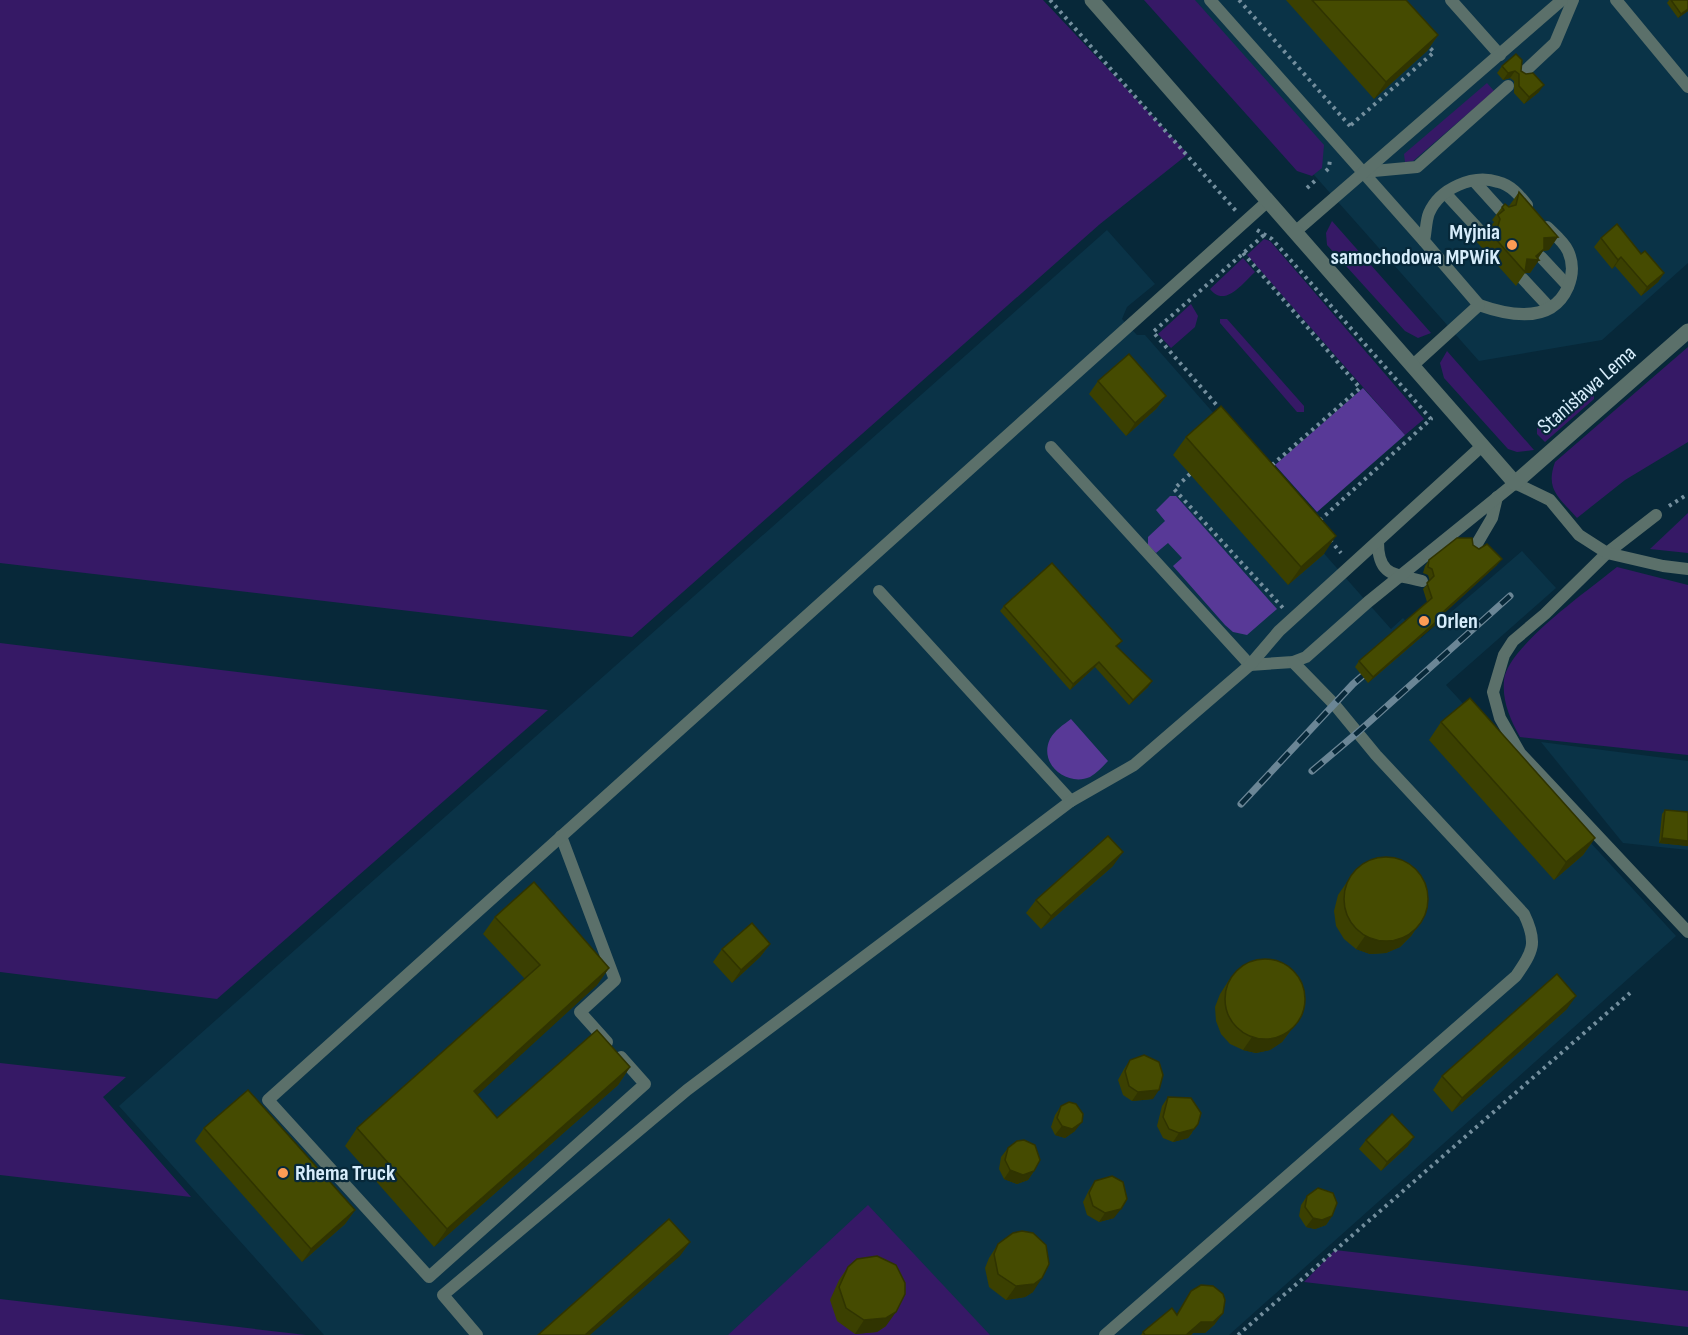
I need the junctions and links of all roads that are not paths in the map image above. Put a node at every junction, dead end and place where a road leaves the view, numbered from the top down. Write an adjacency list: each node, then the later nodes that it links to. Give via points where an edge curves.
1 (1092, 0): 14 (street)
2 (1210, 0): 11 (lane)
3 (1451, 0): 7 (lane)
4 (1562, 0): 7 (lane)
5 (1573, 0): 8 (lane, via 1555,44)
6 (1616, 0): 10 (lane)
7 (1500, 55): 11 (lane)
8 (1523, 74)
9 (1508, 86): 11 (lane, via 1417,168)
10 (1688, 87)
11 (1363, 172): 16 (lane); 18 (lane)
12 (1474, 181): 13 (lane, via 1464,182); 15 (lane); 21 (lane, via 1498,181 1513,189 1552,232 1568,250 1573,266)
13 (1446, 194): 17 (lane); 18 (lane, via 1430,212)
14 (1268, 201): 16 (street); 41 (lane)
15 (1502, 212)
16 (1295, 232): 25 (street)
17 (1483, 234)
18 (1424, 241): 22 (lane)
19 (1541, 257): 21 (lane)
20 (1523, 279): 23 (lane)
21 (1568, 286): 23 (lane, via 1563,299)
22 (1479, 305): 23 (lane, via 1518,315 1539,314); 25 (lane)
23 (1549, 307)
24 (1688, 331): 28 (street, Stanisława Lema)
25 (1412, 366): 26 (street)
26 (1483, 445): 28 (street); 31 (lane)
27 (1051, 447): 39 (lane)
28 (1515, 483): 29 (lane); 33 (lane, via 1550,500 1579,535)
29 (1497, 497): 32 (lane, via 1492,518); 35 (lane)
30 (1656, 515): 33 (lane)
31 (1378, 543): 35 (lane, via 1378,561 1385,570); 39 (lane, via 1279,631)
32 (1475, 547)
33 (1607, 553): 34 (lane); 42 (lane, via 1513,641 1497,670 1493,692 1500,718 1520,753)
34 (1688, 569)
35 (1400, 576): 36 (lane); 38 (lane, via 1306,657)
36 (1422, 581)
37 (879, 591): 40 (lane)
38 (1293, 662): 39 (lane); 44 (lane, via 1524,914 1534,945 1516,976)
39 (1250, 665): 40 (lane, via 1134,765)
40 (1071, 801): 43 (lane, via 687,1090 444,1295)
41 (561, 836): 41 (lane, via 268,1100 429,1276 645,1084 580,1012 615,980)
42 (1688, 932)
43 (477, 1335)
44 (1105, 1335)

